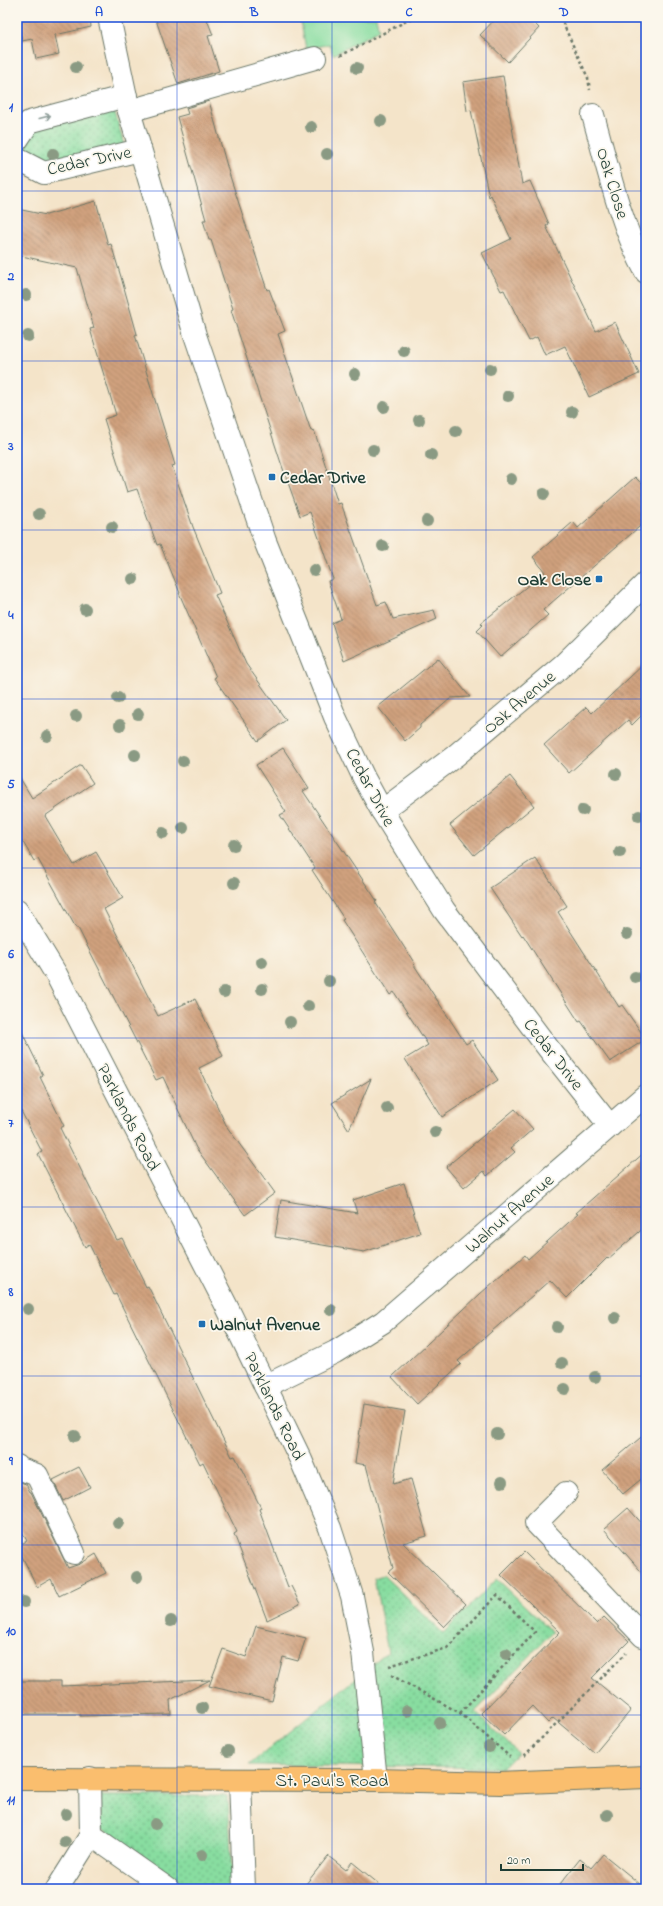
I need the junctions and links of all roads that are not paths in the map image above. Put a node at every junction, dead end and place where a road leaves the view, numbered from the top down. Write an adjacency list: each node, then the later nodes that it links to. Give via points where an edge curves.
1 (109, 17): 3 (street, Cedar Drive)
2 (316, 58): 3 (street)
3 (127, 104): 5 (street, one-way to 3, via 29,122); 6 (street, Cedar Drive)
4 (593, 116): 8 (street, Oak Close, via 621,212 637,256)
5 (17, 140)
6 (140, 150): 7 (street, Cedar Drive, via 44,173); 10 (street, Cedar Drive, via 195,334 265,541 335,717)
7 (17, 160)
8 (646, 272)
9 (646, 583): 10 (street, Oak Avenue, via 563,665 455,756)
10 (382, 811): 13 (street, Cedar Drive, via 444,910)
11 (17, 910): 14 (street, Parklands Road, via 56,974)
12 (646, 1095): 13 (street, Walnut Avenue)
13 (610, 1126): 14 (street, Walnut Avenue, via 383,1322 335,1352)
14 (265, 1386): 23 (street, Parklands Road, via 330,1528 352,1596 363,1652)
15 (17, 1466): 17 (street, via 37,1475)
16 (566, 1492): 18 (street, via 536,1523)
17 (74, 1553)
18 (645, 1635)
19 (646, 1777): 23 (main road, St. Paul's Road, via 500,1783)
20 (90, 1778): 21 (main road, St. Paul's Road); 22 (main road, St. Paul's Road); 24 (street)
21 (17, 1779)
22 (240, 1780): 23 (main road, St. Paul's Road); 27 (street)
23 (376, 1780)
24 (91, 1835): 25 (street); 26 (street)
25 (57, 1889)
26 (168, 1889)
27 (244, 1889)

